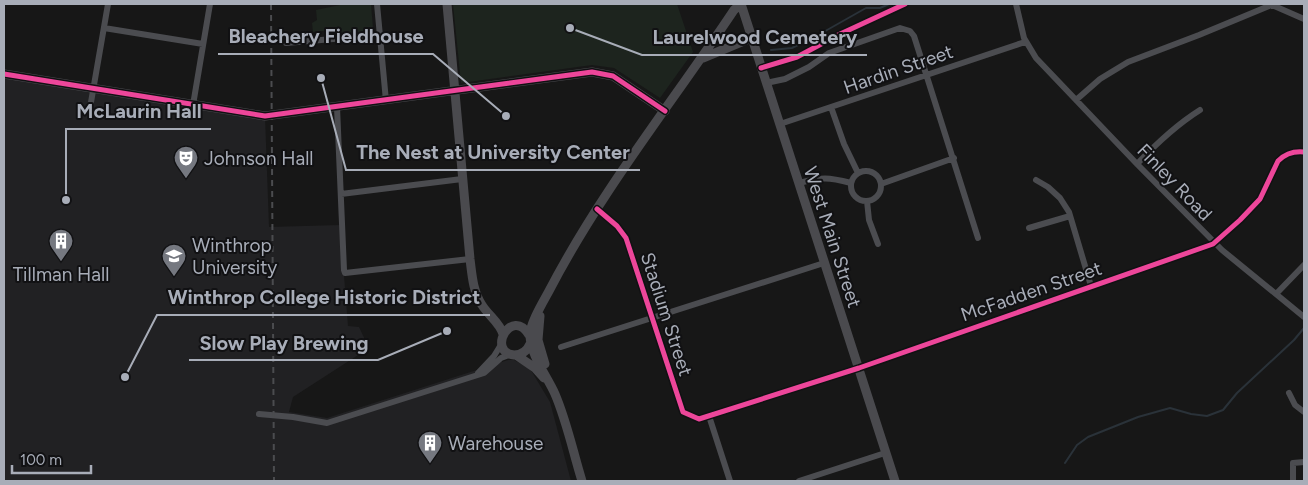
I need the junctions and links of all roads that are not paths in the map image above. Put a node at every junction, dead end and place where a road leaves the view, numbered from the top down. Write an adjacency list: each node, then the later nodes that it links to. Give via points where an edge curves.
1 (108, 4): 9 (street)
2 (210, 4): 14 (street)
3 (377, 4): 10 (street)
4 (447, 4): 20 (street)
5 (741, 4): 11 (street, West Main Street); 15 (street)
6 (1016, 4): 12 (street)
7 (1273, 4): 8 (street); 21 (street, via 1128,62 1100,79)
8 (1304, 19)
9 (104, 28): 14 (street); 19 (street)
10 (380, 35): 13 (street); 22 (street)
11 (751, 38): 15 (street); 18 (street, West Main Street)
12 (1025, 42): 17 (street, Hardin Street); 21 (street, Finley Road)
13 (286, 43)
14 (203, 44): 23 (street)
15 (702, 58): 28 (street)
16 (4, 74): 19 (street)
17 (926, 75): 18 (street, via 914,36 910,30 900,28 829,53 785,79); 25 (street, Hardin Street); 31 (street)
18 (766, 83): 29 (street, West Main Street)
19 (94, 89): 23 (street); 26 (street)
20 (454, 92): 22 (street); 28 (street, via 601,73 620,80); 34 (street)
21 (1076, 100): 32 (street, Finley Road)
22 (386, 101): 24 (street)
23 (193, 105): 24 (street, via 265,116)
24 (337, 107): 39 (street)
25 (831, 107): 29 (street, Hardin Street); 33 (street)
26 (90, 108)
27 (1200, 110): 32 (street, via 1176,127)
28 (665, 112): 41 (street)
29 (780, 124): 37 (street, West Main Street)
30 (1304, 152): 45 (street, via 1281,157 1260,199)
31 (954, 158): 38 (street); 44 (street)
32 (1137, 164): 45 (street, Finley Road)
33 (858, 173): 36 (street); 38 (street, via 870,172 879,178)
34 (462, 180): 39 (street); 47 (street)
35 (1036, 180): 42 (street, via 1060,198)
36 (851, 182): 37 (street, via 826,177); 40 (street, via 853,194)
37 (799, 183): 48 (street, West Main Street)
38 (881, 184): 40 (street, via 878,195)
39 (341, 194): 47 (street, via 345,273)
40 (867, 201): 46 (street, via 869,220)
41 (597, 209): 52 (street); 55 (street, Stadium Street, via 626,238)
42 (1070, 216): 43 (street); 50 (street)
43 (1029, 228)
44 (978, 238)
45 (1215, 243): 50 (street, McFadden Street); 51 (street, Finley Road)
46 (878, 244)
47 (470, 259): 53 (street, via 474,288)
48 (824, 263): 55 (street); 61 (street, West Main Street)
49 (1304, 265): 51 (street)
50 (1092, 286): 61 (street, McFadden Street)
51 (1276, 294): 54 (street, Finley Road)
52 (541, 306): 56 (street, via 528,322); 58 (street); 63 (street, via 538,340)
53 (487, 313): 56 (street, via 502,324); 57 (street, via 499,326)
54 (1304, 317)
55 (652, 318): 59 (street); 67 (street, Stadium Street, via 682,412 699,419)
56 (515, 326): 57 (street, via 506,330); 58 (street, via 523,328)
57 (502, 339): 60 (street, via 507,352); 62 (street, via 494,356)
58 (530, 340): 60 (street, via 524,352); 63 (street)
59 (561, 347)
60 (513, 354): 62 (street, via 501,358 484,373); 63 (street)
61 (859, 368): 67 (street, McFadden Street); 68 (street, West Main Street)
62 (478, 373): 66 (street, via 326,423)
63 (551, 383): 70 (street)
64 (1289, 394): 65 (street)
65 (1304, 412)
66 (259, 414)
67 (709, 416): 71 (street)
68 (885, 453): 72 (street); 73 (street, West Main Street)
69 (1304, 462): 74 (street, via 1293,463)
70 (582, 481)
71 (730, 481)
72 (799, 481)
73 (895, 481)
74 (1293, 481)

